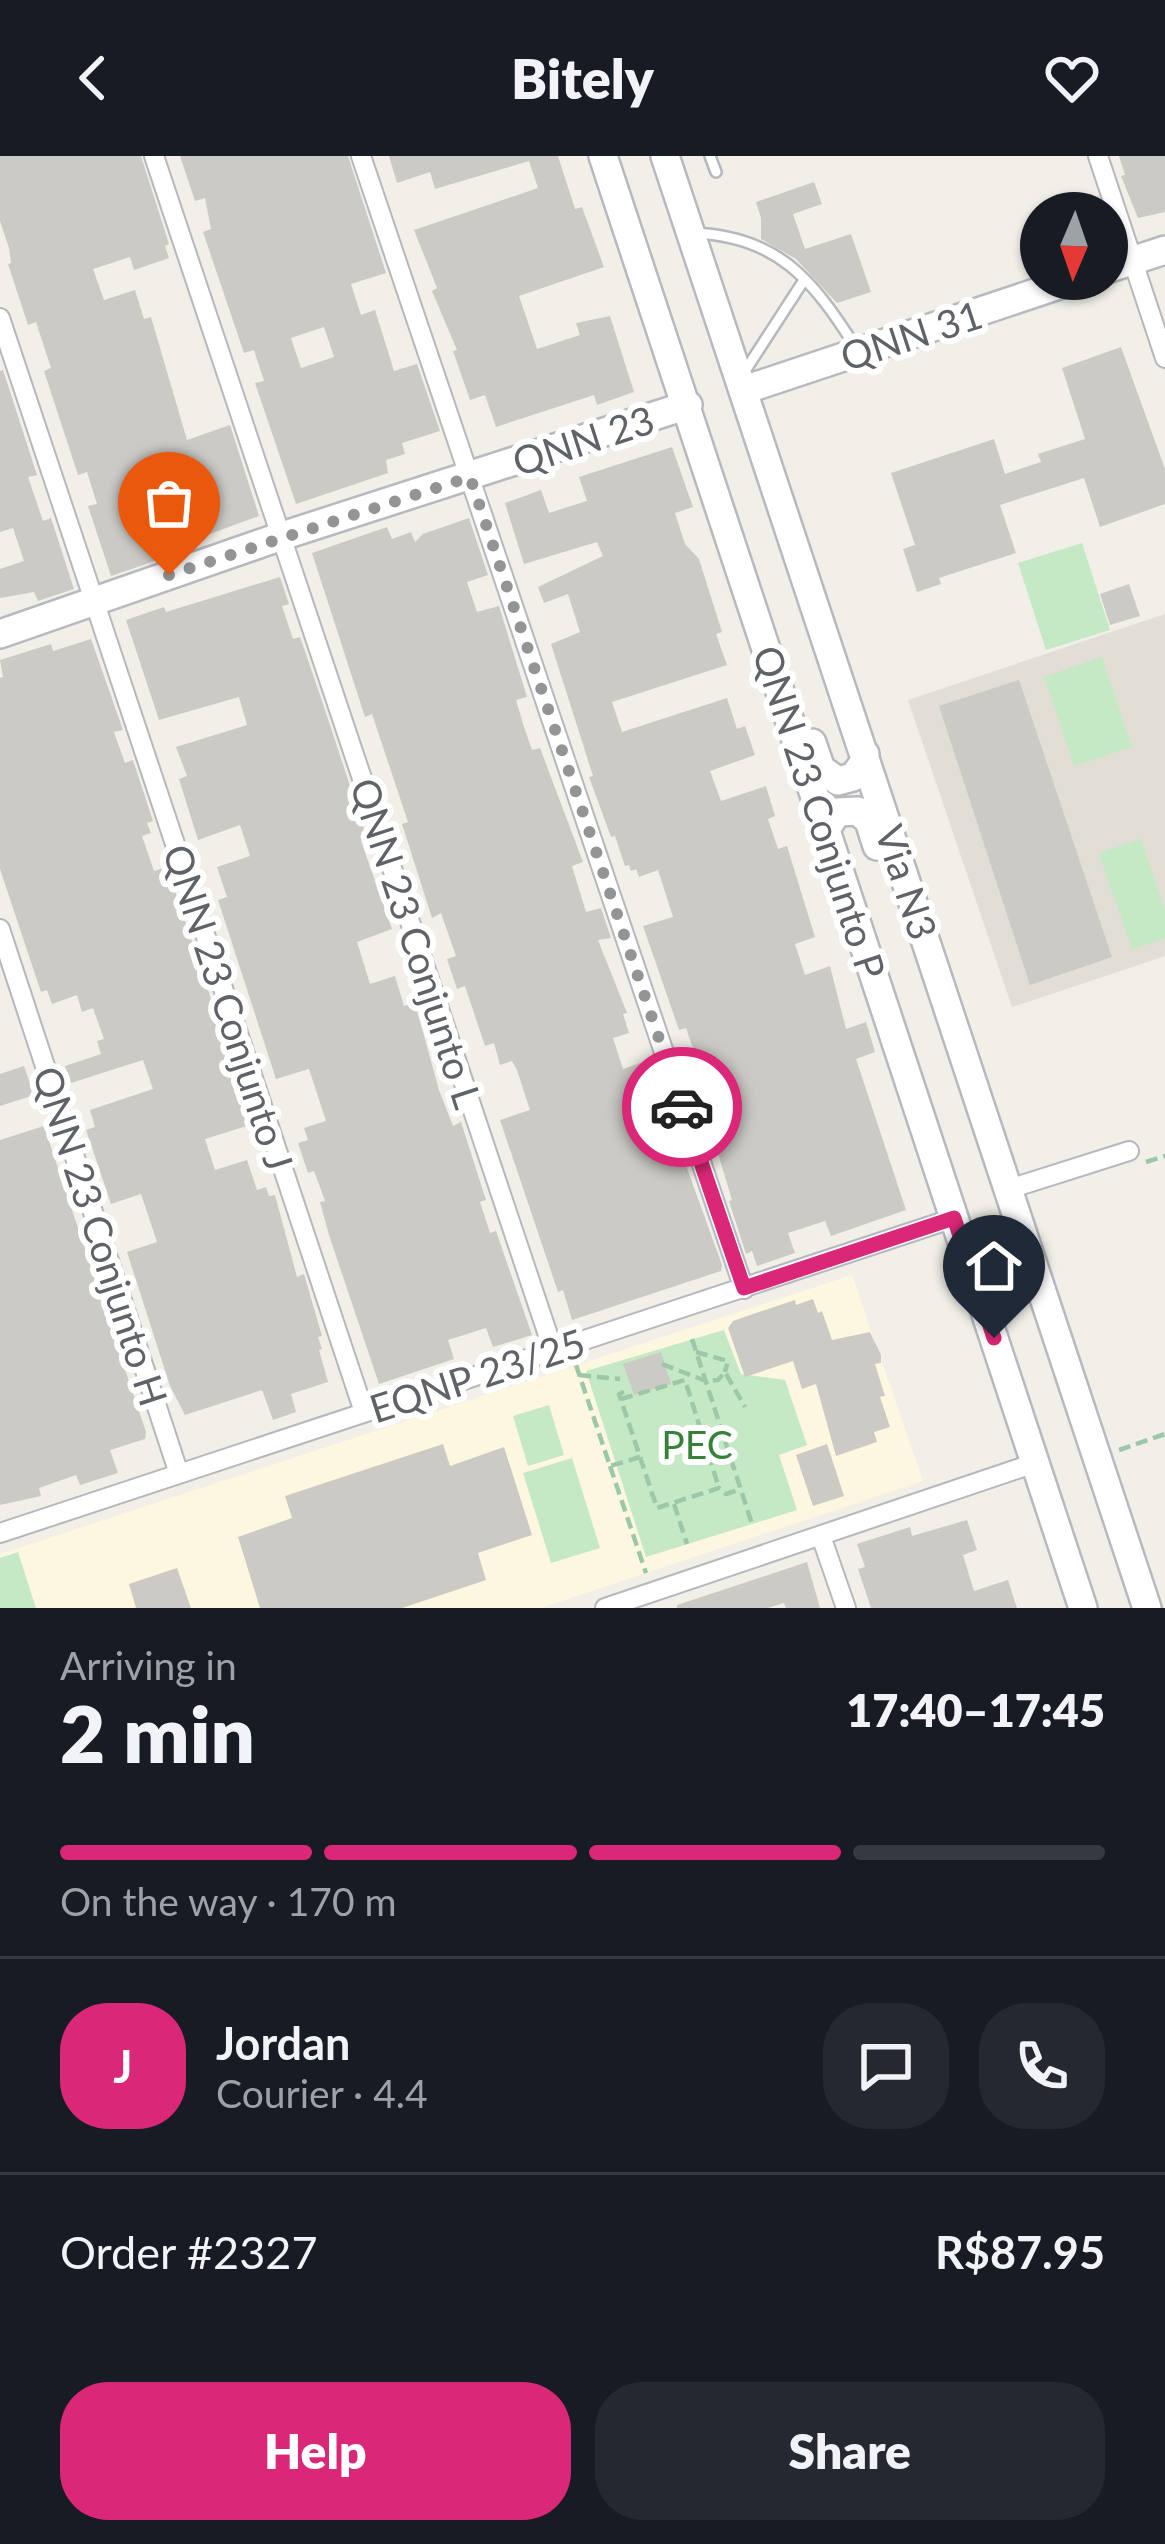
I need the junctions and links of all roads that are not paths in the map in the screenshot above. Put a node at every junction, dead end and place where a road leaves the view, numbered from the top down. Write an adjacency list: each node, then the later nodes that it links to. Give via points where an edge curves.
1 (154, 156): 23 (street, QNN 23 Conjunto L)
2 (361, 156): 22 (street)
3 (603, 156): 21 (main road, QNN 23 Conjunto P)
4 (650, 156): 15 (main road)
5 (665, 156): 10 (main road, Via N3)
6 (710, 156): 8 (lane)
7 (1098, 156): 9 (street)
8 (716, 172)
9 (1105, 192)
10 (691, 232): 13 (lane, via 763,245); 15 (main road, Via N3)
11 (1165, 250): 12 (main road)
12 (1128, 262)
13 (804, 280): 18 (lane); 20 (lane)
14 (1128, 282): 19 (street)
15 (708, 284): 20 (main road, Via N3)
16 (1020, 298): 18 (main road, QNN 31)
17 (0, 318): 25 (street, QNN 23 Conjunto J)
18 (859, 352): 20 (main road, QNN 31)
19 (1165, 358)
20 (742, 384): 27 (main road, Via N3)
21 (688, 405): 22 (main road, QNN 23); 24 (main road, QNN 23 Conjunto P)
22 (470, 477): 23 (main road, QNN 23); 34 (street)
23 (282, 536): 25 (main road, QNN 23); 35 (street, QNN 23 Conjunto L)
24 (731, 538): 27 (main road, via 779,643 820,769 845,780); 28 (main road, QNN 23 Conjunto P)
25 (93, 602): 26 (main road, QNN 23); 36 (street, QNN 23 Conjunto J)
26 (0, 634)
27 (865, 754): 30 (main road, Via N3)
28 (825, 831): 30 (main road, via 844,809 869,820 904,930); 33 (main road, QNN 23 Conjunto P)
29 (0, 929): 38 (street, QNN 23 Conjunto H)
30 (951, 1014): 32 (main road, Via N3)
31 (1129, 1151): 32 (street)
32 (1009, 1189): 45 (main road, Via N3)
33 (954, 1218): 34 (street, EQNP 23/25); 37 (main road)
34 (744, 1288): 35 (street, EQNP 23/25)
35 (553, 1350): 36 (street, EQNP 23/25)
36 (364, 1412): 38 (street, EQNP 23/25)
37 (1035, 1463): 40 (street); 44 (main road)
38 (179, 1474): 39 (street, EQNP 23/25)
39 (0, 1533)
40 (821, 1536): 41 (street); 43 (street)
41 (640, 1603): 42 (street)
42 (605, 1608)
43 (846, 1608)
44 (1083, 1608)
45 (1147, 1608)

